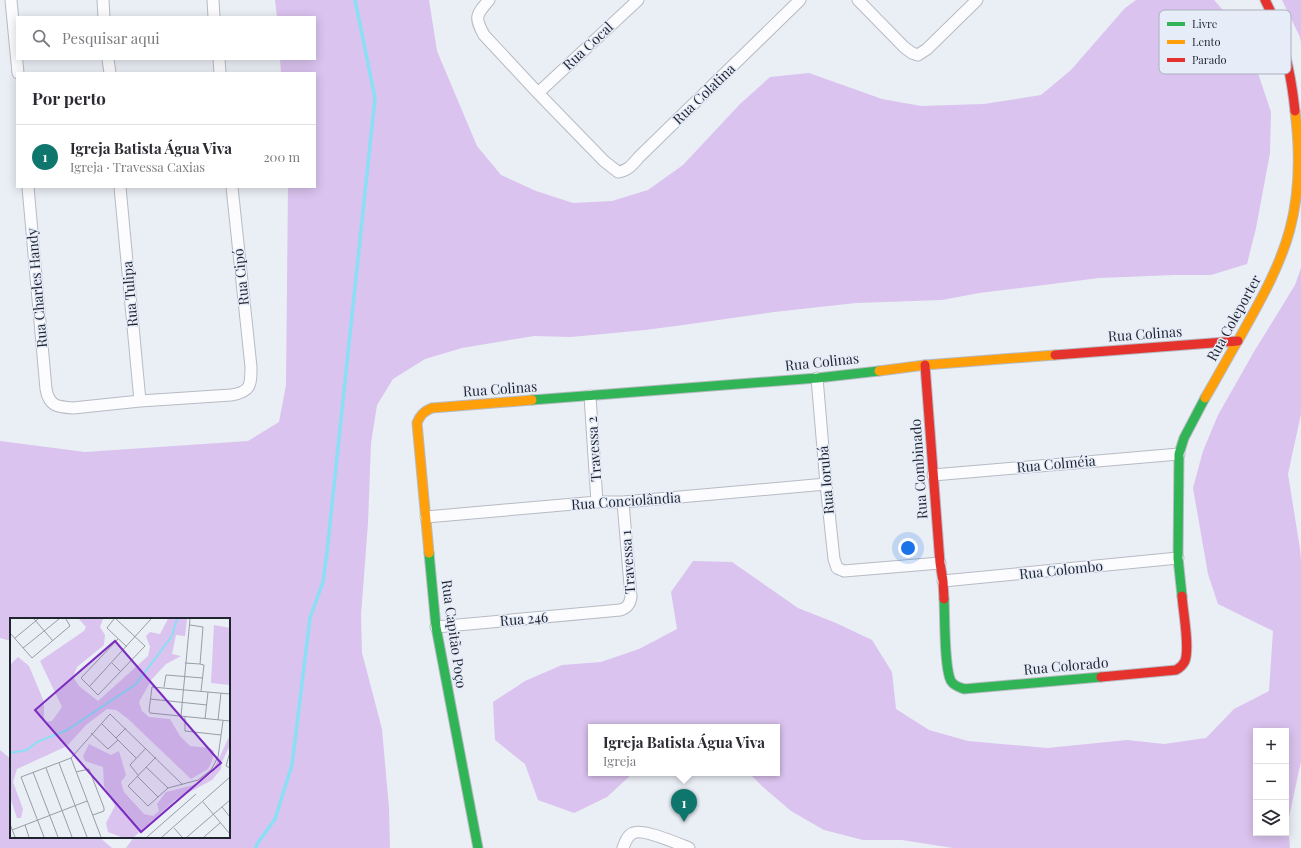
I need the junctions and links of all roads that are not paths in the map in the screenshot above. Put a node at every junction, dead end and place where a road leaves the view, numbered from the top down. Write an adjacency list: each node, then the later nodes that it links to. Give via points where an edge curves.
1 (11, 0): 13 (street)
2 (103, 0): 11 (street)
3 (213, 0): 12 (street)
4 (489, 0): 21 (street, via 477,16 484,35)
5 (638, 0): 21 (street, Rua Cocal)
6 (800, 0): 21 (street, Rua Colatina, via 630,167 621,172 604,161)
7 (858, 0): 8 (street, via 904,47 915,54 922,53)
8 (977, 0)
9 (1265, 0): 10 (street, Rua Coleporter)
10 (1271, 10)
11 (104, 16)
12 (214, 16)
13 (16, 52)
14 (17, 60): 17 (street)
15 (108, 60): 18 (street)
16 (219, 60): 19 (street)
17 (18, 72)
18 (110, 72)
19 (220, 72)
20 (1289, 74): 25 (street, Rua Coleporter, via 1295,101 1299,154 1297,194 1291,229 1279,264)
21 (538, 93)
22 (28, 188): 29 (street, Rua Charles Handy, via 49,400 63,408)
23 (120, 188): 29 (street, Rua Tulipa)
24 (232, 188): 29 (street, Rua Cipó, via 251,367 250,386 238,394)
25 (1238, 341): 26 (street, Rua Colinas); 31 (street, Rua Coleporter, via 1191,423)
26 (925, 365): 27 (street, Rua Colinas); 32 (street, Rua Combinado)
27 (817, 378): 28 (street, Rua Colinas); 33 (street, Rua Iorubá)
28 (590, 396): 30 (street, Rua Colinas, via 432,408 423,412); 34 (street, Travessa 2)
29 (140, 401)
30 (418, 422): 36 (street, Rua Capitão Poço)
31 (1179, 454): 32 (street, Rua Colméia); 37 (street, Rua Coleporter)
32 (933, 474): 38 (street, Rua Combinado)
33 (826, 484): 35 (street, Rua Conciolândia); 38 (street, Rua Iorubá, via 837,568 850,570)
34 (597, 502): 35 (street, Rua Conciolândia); 36 (street, Rua Conciolândia)
35 (623, 502): 40 (street, Travessa 1, via 631,597 625,609)
36 (426, 518): 41 (street, Rua Capitão Poço)
37 (1178, 558): 39 (street, Rua Colombo); 42 (street, Rua Coleporter)
38 (940, 563): 39 (street, Rua Combinado)
39 (943, 581): 43 (street, Rua Combinado)
40 (613, 610): 41 (street, Rua 246)
41 (436, 627): 45 (street, Rua Capitão Poço)
42 (1187, 648): 43 (street, Rua Colorado, via 1184,664 1176,670 964,689 953,684 948,676)
43 (947, 666)
44 (623, 847): 46 (street, via 632,833 643,831)
45 (478, 848)
46 (689, 848)

